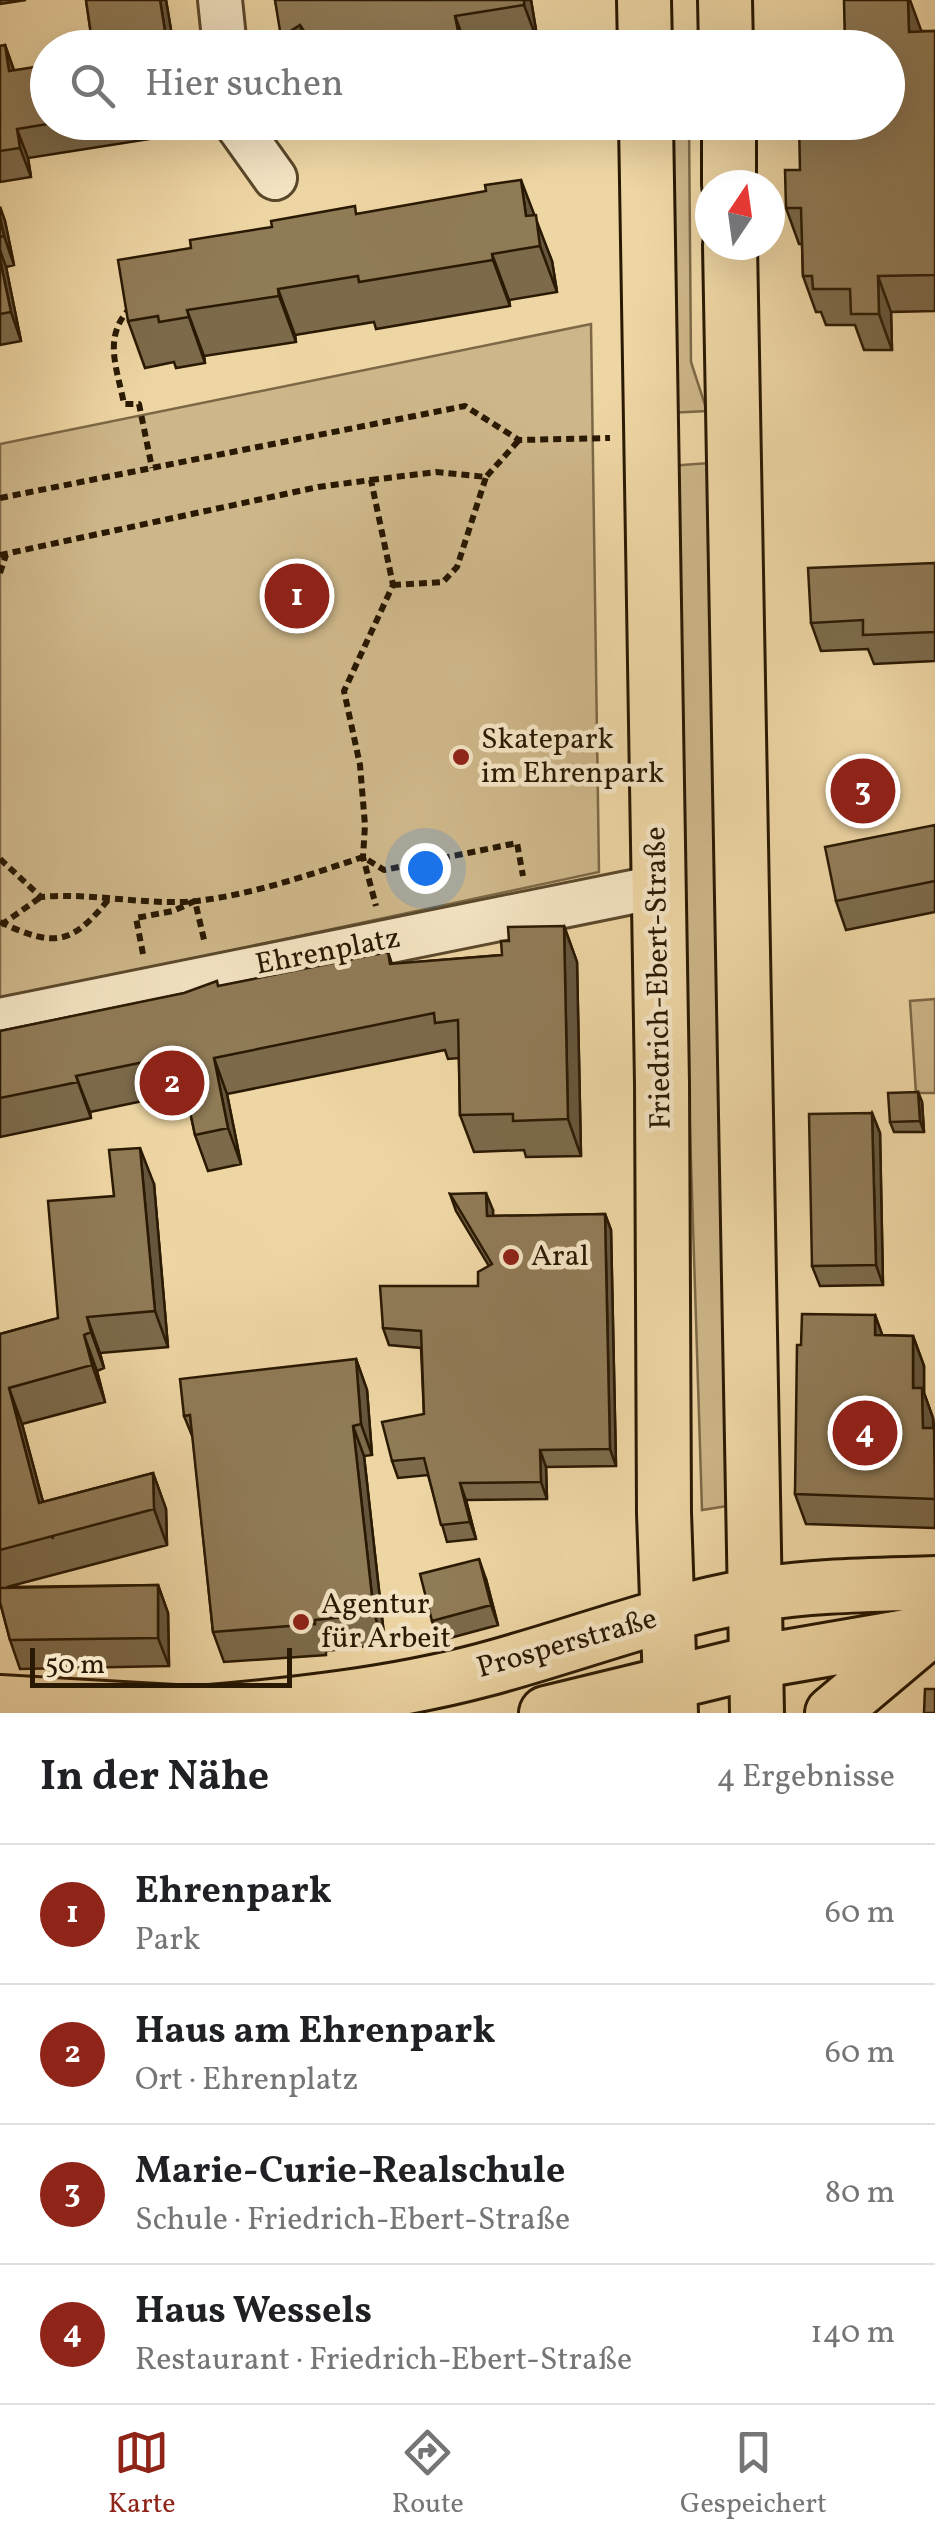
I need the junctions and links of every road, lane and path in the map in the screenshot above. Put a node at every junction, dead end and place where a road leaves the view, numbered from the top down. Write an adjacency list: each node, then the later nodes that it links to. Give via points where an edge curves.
1 (220, 0): 4 (street)
2 (644, 0): 5 (main road)
3 (725, 0): 6 (main road)
4 (223, 30)
5 (645, 30)
6 (726, 30)
7 (248, 140): 11 (street)
8 (646, 140): 14 (main road, Friedrich-Ebert-Straße)
9 (729, 140): 10 (main road)
10 (729, 170)
11 (276, 178)
12 (730, 260): 35 (main road)
13 (139, 298): 16 (path, via 118,320 112,339 124,404 139,404)
14 (651, 437): 15 (path); 25 (main road, Friedrich-Ebert-Straße)
15 (519, 440): 16 (path, via 464,406); 17 (path)
16 (152, 468): 19 (path)
17 (486, 476): 18 (path, via 436,472); 22 (path, via 456,567 443,582)
18 (371, 480): 20 (path); 22 (path)
19 (0, 498)
20 (3, 554): 21 (path)
21 (0, 572)
22 (393, 585): 23 (path, via 344,691 360,765)
23 (362, 857): 28 (path, via 285,884); 29 (path, via 384,870 516,842); 32 (path)
24 (1, 861): 26 (path)
25 (656, 888): 29 (street, Ehrenplatz); 36 (main road, Friedrich-Ebert-Straße)
26 (41, 897): 27 (path); 31 (path)
27 (109, 899): 28 (path); 31 (path, via 87,926 62,938 36,938)
28 (195, 901): 30 (path); 33 (path, via 136,918)
29 (530, 913): 32 (street, Ehrenplatz)
30 (200, 922)
31 (1, 924)
32 (383, 942): 33 (street, Ehrenplatz)
33 (149, 988): 34 (street, Ehrenplatz)
34 (0, 1020)
35 (754, 1595): 36 (main road, Prosperstraße); 37 (main road, Prosperstraße, via 832,1586); 38 (main road)
36 (666, 1614): 39 (main road, Friedrich-Ebert-Straße); 41 (main road, Prosperstraße, via 481,1670 306,1704)
37 (932, 1615): 38 (main road, Prosperstraße); 44 (main road)
38 (756, 1662): 39 (main road, Prosperstraße); 43 (main road)
39 (670, 1697): 42 (main road, Prosperstraße)
40 (0, 1702): 41 (main road, Prosperstraße)
41 (196, 1713)
42 (546, 1713)
43 (756, 1713)
44 (832, 1713)

